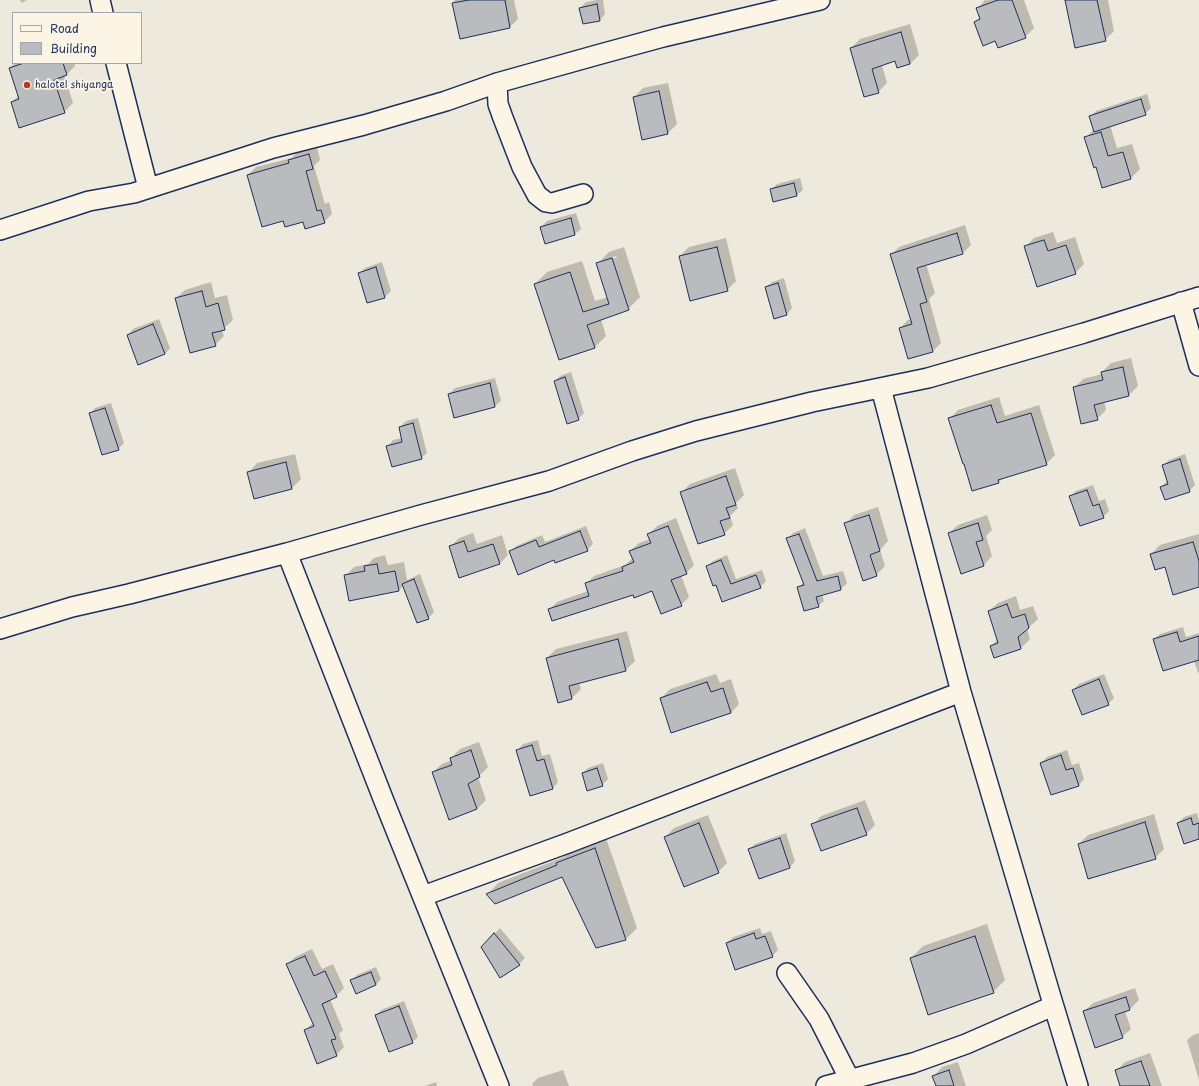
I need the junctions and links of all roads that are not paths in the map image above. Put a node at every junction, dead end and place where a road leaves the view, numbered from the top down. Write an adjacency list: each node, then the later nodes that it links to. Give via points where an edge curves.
1 (100, 0): 3 (street)
2 (820, 0): 5 (street, via 663,37)
3 (104, 12)
4 (116, 64): 6 (street)
5 (497, 84): 6 (street, via 372,123 273,148); 7 (street, via 498,104 522,167 537,196 552,203)
6 (148, 188): 8 (street, via 89,201)
7 (583, 194)
8 (0, 230)
9 (1190, 300): 10 (street); 11 (street, via 928,378)
10 (1199, 366)
11 (881, 388): 12 (street, via 696,431 549,481); 14 (street)
12 (287, 554): 13 (street, via 72,607); 15 (street)
13 (0, 630)
14 (961, 692): 15 (street); 17 (street)
15 (423, 896): 19 (street)
16 (787, 973): 18 (street, via 819,1018)
17 (1053, 1006): 18 (street, via 959,1047); 21 (street)
18 (850, 1080): 20 (street)
19 (499, 1086)
20 (826, 1086)
21 (1078, 1086)

